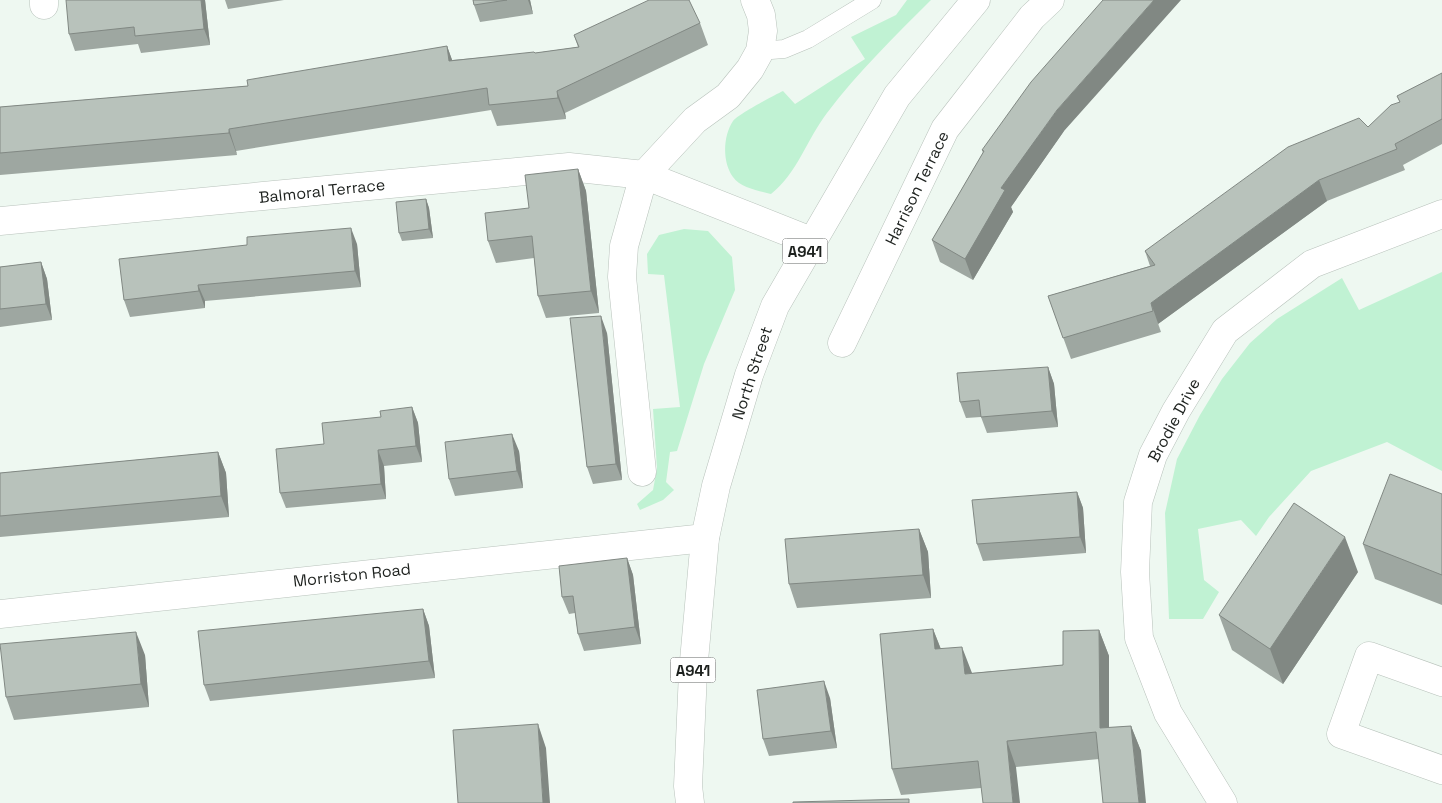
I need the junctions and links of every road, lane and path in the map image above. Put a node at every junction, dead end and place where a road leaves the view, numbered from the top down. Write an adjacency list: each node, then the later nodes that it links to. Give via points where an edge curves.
1 (755, 0): 5 (street, via 761,15)
2 (872, 0): 5 (lane, via 808,39 784,49)
3 (976, 0): 9 (street, North Street / A941, via 897,96)
4 (1050, 0): 10 (street, Harrison Terrace, via 1032,17 945,129)
5 (760, 51): 6 (street, via 728,96 695,120)
6 (644, 175): 8 (street, Balmoral Terrace, via 569,167); 9 (street, Balmoral Terrace); 11 (street, via 624,246 622,277)
7 (1442, 214): 17 (street, Brodie Drive, via 1312,264 1225,331 1153,455 1138,502 1135,572 1139,638 1168,714)
8 (0, 221)
9 (811, 240): 12 (street, North Street / A941, via 775,306 749,375 716,486)
10 (842, 343)
11 (642, 472)
12 (705, 538): 13 (street, Morriston Road); 16 (street, North Street / A941, via 693,672)
13 (0, 614)
14 (1442, 682): 15 (street, via 1369,656 1341,734)
15 (1442, 770)
16 (690, 803)
17 (1223, 803)

